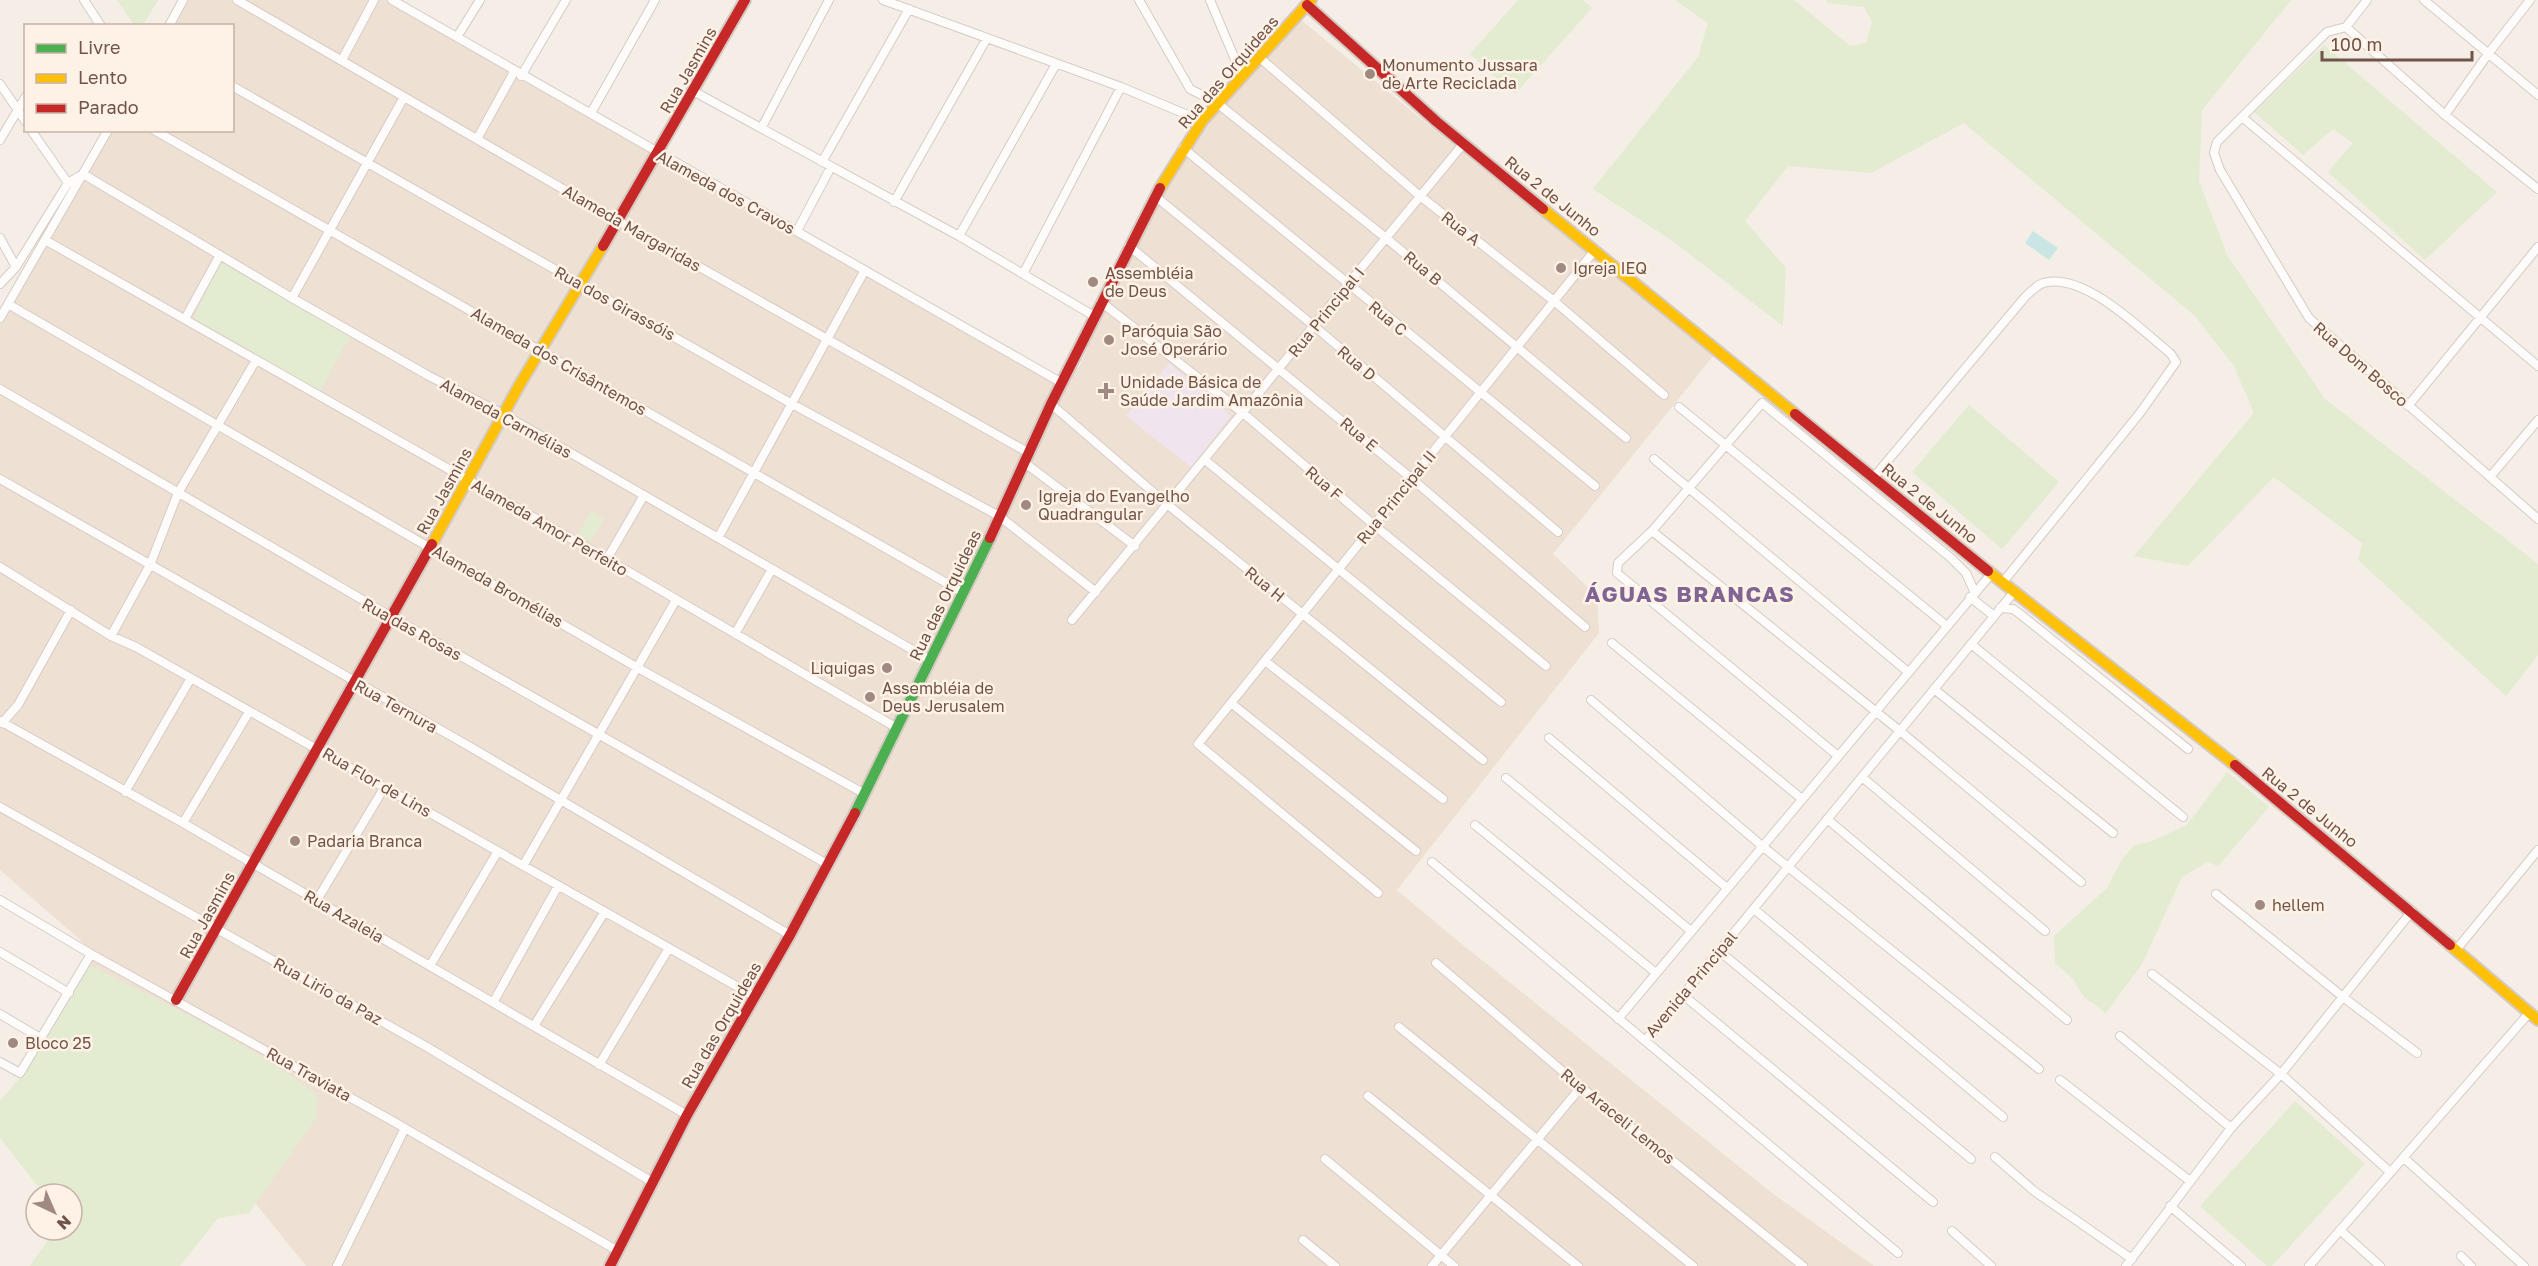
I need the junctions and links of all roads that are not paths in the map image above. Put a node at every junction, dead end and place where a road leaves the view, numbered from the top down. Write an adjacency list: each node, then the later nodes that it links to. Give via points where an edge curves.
1 (84, 0): 19 (street)
2 (183, 0): 20 (street)
3 (237, 0): 26 (street, Alameda Margaridas)
4 (374, 0): 26 (street)
5 (393, 0): 22 (street, Alameda dos Cravos)
6 (480, 0): 22 (street)
7 (566, 0): 29 (street)
8 (655, 0): 39 (street)
9 (745, 0): 33 (street, Rua Jasmins)
10 (829, 0): 44 (street)
11 (883, 0): 18 (street)
12 (1138, 0): 37 (street, Rua B, via 1190,89)
13 (1210, 0): 28 (street)
14 (2367, 0): 21 (street)
15 (2424, 0): 24 (street)
16 (2530, 0): 24 (street)
17 (1309, 2): 25 (street, Rua das Orquideas); 50 (street, Rua 2 de Junho)
18 (909, 9): 23 (street); 53 (street)
19 (100, 24)
20 (170, 24)
21 (2346, 27): 40 (street); 41 (street, via 2327,32)
22 (457, 37): 29 (street, Alameda dos Cravos)
23 (987, 38): 27 (street); 61 (street)
24 (2488, 54): 34 (street); 40 (street)
25 (1260, 58): 28 (street, Rua das Orquideas); 60 (street, Rua A)
26 (342, 60): 35 (street, Alameda Margaridas)
27 (1056, 64): 32 (street); 65 (street)
28 (1245, 73): 37 (street, Rua das Orquideas)
29 (518, 74): 39 (street, Alameda dos Cravos); 48 (street)
30 (0, 84): 38 (street)
31 (234, 87): 54 (street, Rua dos Girassóis)
32 (1121, 87): 43 (street); 75 (street)
33 (693, 91): 44 (street); 52 (street, Rua Jasmins)
34 (2538, 95)
35 (404, 97): 48 (street, Alameda Margaridas); 54 (street)
36 (24, 100): 38 (street)
37 (1217, 103): 43 (street, Rua das Orquideas); 67 (street, Rua B)
38 (18, 111): 42 (street); 49 (street)
39 (591, 113): 52 (street, Alameda dos Cravos)
40 (2445, 115): 58 (street)
41 (2242, 117): 84 (street); 100 (street, Rua Dom Bosco, via 2217,142 2214,153 2220,170 2309,318)
42 (24, 119)
43 (1202, 121): 51 (street, Rua das Orquideas)
44 (762, 127): 53 (street)
45 (32, 132): 57 (street)
46 (107, 132): 56 (street)
47 (157, 132): 63 (street, Alameda dos Crisântemos)
48 (477, 139): 62 (street, Alameda Margaridas)
49 (0, 140)
50 (1464, 143): 60 (street, Rua Principal I); 71 (street, Rua 2 de Junho)
51 (1183, 148): 59 (street, Rua das Orquideas); 78 (street, Rua C)
52 (657, 153): 62 (street, Rua Jasmins); 64 (street, Alameda dos Cravos)
53 (822, 162): 55 (street)
54 (367, 164): 63 (street); 77 (street, Rua dos Girassóis)
55 (831, 167): 61 (street); 64 (street)
56 (83, 174): 57 (street); 68 (street); 72 (street, Alameda Carmélias)
57 (68, 183): 73 (street)
58 (2538, 189)
59 (1155, 196): 69 (street, Rua das Orquideas); 87 (street, Rua D)
60 (1420, 196): 67 (street, Rua Principal I); 80 (street, Rua A)
61 (894, 202): 65 (street)
62 (618, 221): 77 (street, Rua Jasmins); 88 (street, Alameda Margaridas)
63 (328, 230): 79 (street); 90 (street, Alameda dos Crisântemos)
64 (797, 231): 74 (street, Alameda dos Cravos)
65 (959, 236): 75 (street)
66 (0, 238): 73 (street)
67 (1386, 238): 78 (street, Rua Principal I); 89 (street, Rua B)
68 (45, 240): 82 (street); 86 (street, Alameda Amor Perfeito)
69 (1129, 246): 81 (street, Rua das Orquideas); 93 (street, Rua E)
70 (2538, 247): 84 (street)
71 (1595, 250): 80 (street, Rua Principal II); 113 (street, Rua 2 de Junho)
72 (220, 255): 79 (street, Alameda Carmélias); 86 (street)
73 (16, 267): 76 (street)
74 (865, 270): 88 (street); 94 (street, Alameda dos Cravos)
75 (1023, 274): 83 (street)
76 (0, 284)
77 (580, 284): 90 (street, Rua Jasmins); 98 (street, Rua dos Girassóis)
78 (1348, 285): 87 (street, Rua Principal I); 96 (street, Rua C)
79 (292, 298): 103 (street, Alameda Carmélias)
80 (1554, 300): 89 (street, Rua Principal II); 97 (street, Rua A)
81 (1101, 302): 83 (street, Rua das Orquideas); 102 (street, Rua F)
82 (8, 304): 85 (street); 105 (street, Alameda Bromélias)
83 (1094, 316): 94 (street, Rua das Orquideas)
84 (2480, 317): 92 (street); 100 (street)
85 (0, 318)
86 (185, 320): 91 (street, Alameda Amor Perfeito)
87 (1314, 326): 93 (street, Rua Principal I); 106 (street, Rua D)
88 (828, 338): 98 (street); 109 (street, Alameda Margaridas)
89 (1517, 347): 96 (street, Rua Principal II); 107 (street, Rua B)
90 (541, 350): 103 (street, Rua Jasmins); 112 (street, Alameda dos Crisântemos)
91 (256, 360): 105 (street); 117 (street, Alameda Amor Perfeito)
92 (2538, 366)
93 (1280, 369): 102 (street, Rua Principal I); 115 (street, Rua E)
94 (1062, 382): 99 (street, Rua das Orquideas)
95 (0, 389): 120 (street, Rua das Rosas)
96 (1480, 393): 106 (street, Rua Principal II); 118 (street, Rua C)
97 (1664, 395)
98 (792, 404): 112 (street); 123 (street, Rua dos Girassóis)
99 (1051, 404): 109 (street, Rua das Orquideas); 122 (street, Rua H)
100 (2408, 406): 114 (street, Rua Dom Bosco)
101 (1680, 407): 108 (street)
102 (1243, 413): 110 (street, Rua Principal I); 125 (street, Rua F)
103 (503, 414): 117 (street, Rua Jasmins); 121 (street, Alameda Carmélias)
104 (2538, 420): 114 (street)
105 (219, 424): 120 (street); 130 (street, Alameda Bromélias)
106 (1444, 437): 115 (street, Rua Principal II); 127 (street, Rua D)
107 (1626, 438)
108 (1725, 445): 119 (street); 141 (street, via 1762,403 1951,558 1966,573); 149 (street)
109 (1027, 458): 123 (street, Rua das Orquideas); 129 (street, Alameda Margaridas)
110 (1205, 459): 122 (street, Rua Principal I); 134 (street)
111 (1653, 459): 119 (street)
112 (754, 472): 128 (street); 138 (street, Alameda dos Crisântemos)
113 (1874, 477): 136 (street, Rua 2 de Junho); 137 (street, via 2025,297 2043,284 2072,284 2097,295 2175,358 2140,413)
114 (2490, 477): 124 (street, Rua Dom Bosco)
115 (1412, 478): 125 (street, Rua Principal II); 150 (street, Rua E)
116 (0, 479): 132 (street, Rua Ternura)
117 (466, 479): 130 (street, Rua Jasmins); 131 (street, Alameda Amor Perfeito)
118 (1595, 486)
119 (1688, 490): 126 (street); 159 (street)
120 (178, 493): 132 (street); 147 (street, Rua das Rosas)
121 (643, 497): 128 (street, Alameda Carmélias); 131 (street)
122 (1168, 505): 129 (street, Rua Principal I); 145 (street, Rua H)
123 (999, 516): 138 (street, Rua das Orquideas); 139 (street, Rua dos Girassóis)
124 (2538, 519)
125 (1374, 525): 134 (street, Rua Principal II); 157 (street, Rua F)
126 (1652, 531): 167 (street); 175 (street, via 1618,562 1617,573)
127 (1558, 532)
128 (718, 538): 135 (street, Alameda Carmélias)
129 (1135, 546): 139 (street, Rua Principal I)
130 (430, 547): 147 (street, Rua Jasmins); 158 (street, Alameda Bromélias)
131 (607, 559): 142 (street, Alameda Amor Perfeito)
132 (150, 565): 152 (street); 161 (street, Rua Ternura)
133 (0, 567): 144 (street, Rua Flor de Lins)
134 (1339, 568): 145 (street, Rua Principal II); 164 (street)
135 (772, 569): 151 (street); 155 (street, Alameda Carmélias)
136 (1992, 573): 137 (street, Rua 2 de Junho); 141 (street, Avenida Principal)
137 (2003, 582): 140 (street, Rua 2 de Junho)
138 (964, 592): 155 (street, Rua das Orquideas)
139 (1096, 592): 148 (street, Rua Principal I)
140 (2014, 592): 143 (street, Avenida Principal); 208 (street, Rua 2 de Junho, via 2177,718)
141 (1973, 595): 146 (street); 149 (street, Avenida Principal)
142 (676, 600): 151 (street, Alameda Amor Perfeito); 158 (street)
143 (2001, 608): 146 (street, Avenida Principal); 174 (street, via 2020,614)
144 (71, 610): 152 (street, Rua Flor de Lins); 168 (street, via 18,705)
145 (1302, 614): 156 (street, Rua Principal II); 176 (street, Rua H)
146 (1994, 616): 154 (street, Avenida Principal)
147 (392, 617): 161 (street, Rua Jasmins); 171 (street, Rua das Rosas)
148 (1072, 620)
149 (1947, 626): 159 (street, Avenida Principal)
150 (1584, 627)
151 (735, 634): 169 (street, Alameda Amor Perfeito)
152 (111, 636): 160 (street, Rua Flor de Lins)
153 (1612, 643): 183 (street)
154 (1971, 644): 162 (street, Avenida Principal); 186 (street)
155 (930, 660): 169 (street, Rua das Orquideas)
156 (1264, 661): 165 (street, Rua Principal II); 182 (street)
157 (1546, 666)
158 (638, 668): 171 (street); 181 (street, Alameda Bromélias)
159 (1908, 672): 167 (street, Avenida Principal)
160 (191, 678): 166 (street, Rua Flor de Lins); 180 (street)
161 (356, 683): 173 (street, Rua Jasmins); 184 (street, Rua Ternura)
162 (1934, 689): 170 (street, Avenida Principal); 190 (street)
163 (1592, 700): 191 (street)
164 (1501, 702)
165 (1231, 703): 194 (street); 203 (street, Rua Principal II, via 1198,744)
166 (249, 712): 173 (street, Rua Flor de Lins); 188 (street)
167 (1875, 712): 170 (street); 175 (street, Avenida Principal)
168 (1, 722): 180 (street, Rua Azaleia)
169 (897, 728): 181 (street, Rua das Orquideas)
170 (1900, 731): 177 (street, Avenida Principal); 200 (street)
171 (599, 733): 184 (street); 197 (street, Rua das Rosas)
172 (1549, 738): 202 (street)
173 (317, 748): 179 (street, Rua Flor de Lins); 196 (street, Rua Jasmins)
174 (2188, 749)
175 (1838, 756): 183 (street, Avenida Principal)
176 (1484, 760)
177 (1862, 777): 187 (street, Avenida Principal); 212 (street)
178 (1506, 778): 211 (street)
179 (384, 788): 193 (street, Rua Flor de Lins); 206 (street)
180 (125, 792): 188 (street, Rua Azaleia)
181 (865, 794): 197 (street, Rua das Orquideas)
182 (1443, 799)
183 (1802, 799): 191 (street, Avenida Principal)
184 (561, 801): 198 (street); 213 (street, Rua Ternura)
185 (0, 807): 210 (street, Rua Lirio da Paz)
186 (2183, 817)
187 (1827, 819): 199 (street, Avenida Principal); 232 (street)
188 (183, 823): 196 (street, Rua Azaleia)
189 (1474, 825): 221 (street)
190 (2113, 833)
191 (1762, 846): 199 (street); 202 (street, Avenida Principal)
192 (2538, 850): 215 (street)
193 (498, 851): 198 (street, Rua Flor de Lins); 220 (street)
194 (1416, 851)
195 (1432, 862): 231 (street)
196 (253, 863): 206 (street, Rua Azaleia); 210 (street, Rua Jasmins)
197 (827, 864): 213 (street, Rua das Orquideas)
198 (523, 866): 201 (street, Rua Flor de Lins)
199 (1788, 867): 207 (street, Avenida Principal); 241 (street)
200 (2081, 882)
201 (558, 886): 209 (street, Rua Flor de Lins); 228 (street)
202 (1728, 888): 211 (street, Avenida Principal)
203 (1378, 893)
204 (2216, 894): 226 (street)
205 (0, 900): 218 (street, Rua Traviata)
206 (317, 900): 220 (street, Rua Azaleia)
207 (1754, 909): 216 (street, Avenida Principal); 247 (street)
208 (2412, 911): 215 (street, Rua 2 de Junho); 226 (street)
209 (604, 913): 214 (street, Rua Flor de Lins); 233 (street)
210 (217, 929): 227 (street, Rua Jasmins); 257 (street, Rua Lirio da Paz, via 427,1047)
211 (1691, 931): 221 (street, Avenida Principal)
212 (2045, 931)
213 (790, 935): 225 (street, Rua das Orquideas)
214 (669, 948): 225 (street, Rua Flor de Lins); 240 (street)
215 (2456, 950): 230 (street, Rua 2 de Junho)
216 (1719, 951): 224 (street, Avenida Principal); 254 (street)
217 (0, 952): 223 (street)
218 (91, 954): 223 (street); 227 (street, Rua Traviata)
219 (1436, 963): 244 (street, Rua Araceli Lemos)
220 (430, 964): 228 (street, Rua Azaleia)
221 (1656, 973): 231 (street, Avenida Principal)
222 (2152, 974): 242 (street)
223 (69, 993): 236 (street)
224 (1683, 995): 237 (street, Avenida Principal); 259 (street)
225 (754, 996): 246 (street, Rua das Orquideas)
226 (2343, 998): 238 (street); 242 (street)
227 (176, 1000): 248 (street, Rua Traviata)
228 (494, 1001): 233 (street, Rua Azaleia)
229 (0, 1014): 236 (street)
230 (2534, 1016): 252 (street)
231 (1617, 1019): 237 (street, Avenida Principal)
232 (2067, 1020)
233 (534, 1026): 240 (street, Rua Azaleia)
234 (1399, 1027): 250 (street)
235 (2120, 1036): 249 (street)
236 (42, 1039): 239 (street, via 20,1073)
237 (1645, 1041): 265 (street)
238 (2417, 1053)
239 (0, 1062)
240 (599, 1065): 246 (street, Rua Azaleia)
241 (2039, 1069)
242 (2281, 1074): 249 (street); 255 (street)
243 (2060, 1080): 256 (street)
244 (1581, 1087): 250 (street); 276 (street, Rua Araceli Lemos)
245 (1368, 1096): 258 (street)
246 (687, 1115): 257 (street, Rua das Orquideas)
247 (2003, 1117)
248 (405, 1128): 264 (street, Rua Traviata); 269 (street)
249 (2231, 1128): 256 (street)
250 (1537, 1139): 258 (street); 275 (street)
251 (1995, 1157): 268 (street, via 2034,1191)
252 (2404, 1158): 255 (street); 283 (street)
253 (1325, 1159): 266 (street)
254 (1971, 1159)
255 (2390, 1172): 261 (street)
256 (2190, 1181): 260 (street)
257 (652, 1182): 264 (street, Rua das Orquideas)
258 (1490, 1196): 266 (street); 274 (street)
259 (1933, 1202)
260 (2170, 1206): 268 (street); 279 (street)
261 (2340, 1230): 280 (street); 281 (street)
262 (1952, 1231): 277 (street)
263 (1303, 1240): 271 (street)
264 (618, 1251): 270 (street, Rua das Orquideas)
265 (1898, 1253)
266 (1441, 1255): 272 (street); 273 (street)
267 (2461, 1256): 282 (street)
268 (2132, 1259): 278 (street)
269 (337, 1266)
270 (610, 1266)
271 (1335, 1266)
272 (1432, 1266)
273 (1454, 1266)
274 (1578, 1266)
275 (1693, 1266)
276 (1803, 1266)
277 (1991, 1266)
278 (2127, 1266)
279 (2241, 1266)
280 (2309, 1266)
281 (2380, 1266)
282 (2471, 1266)
283 (2524, 1266)

